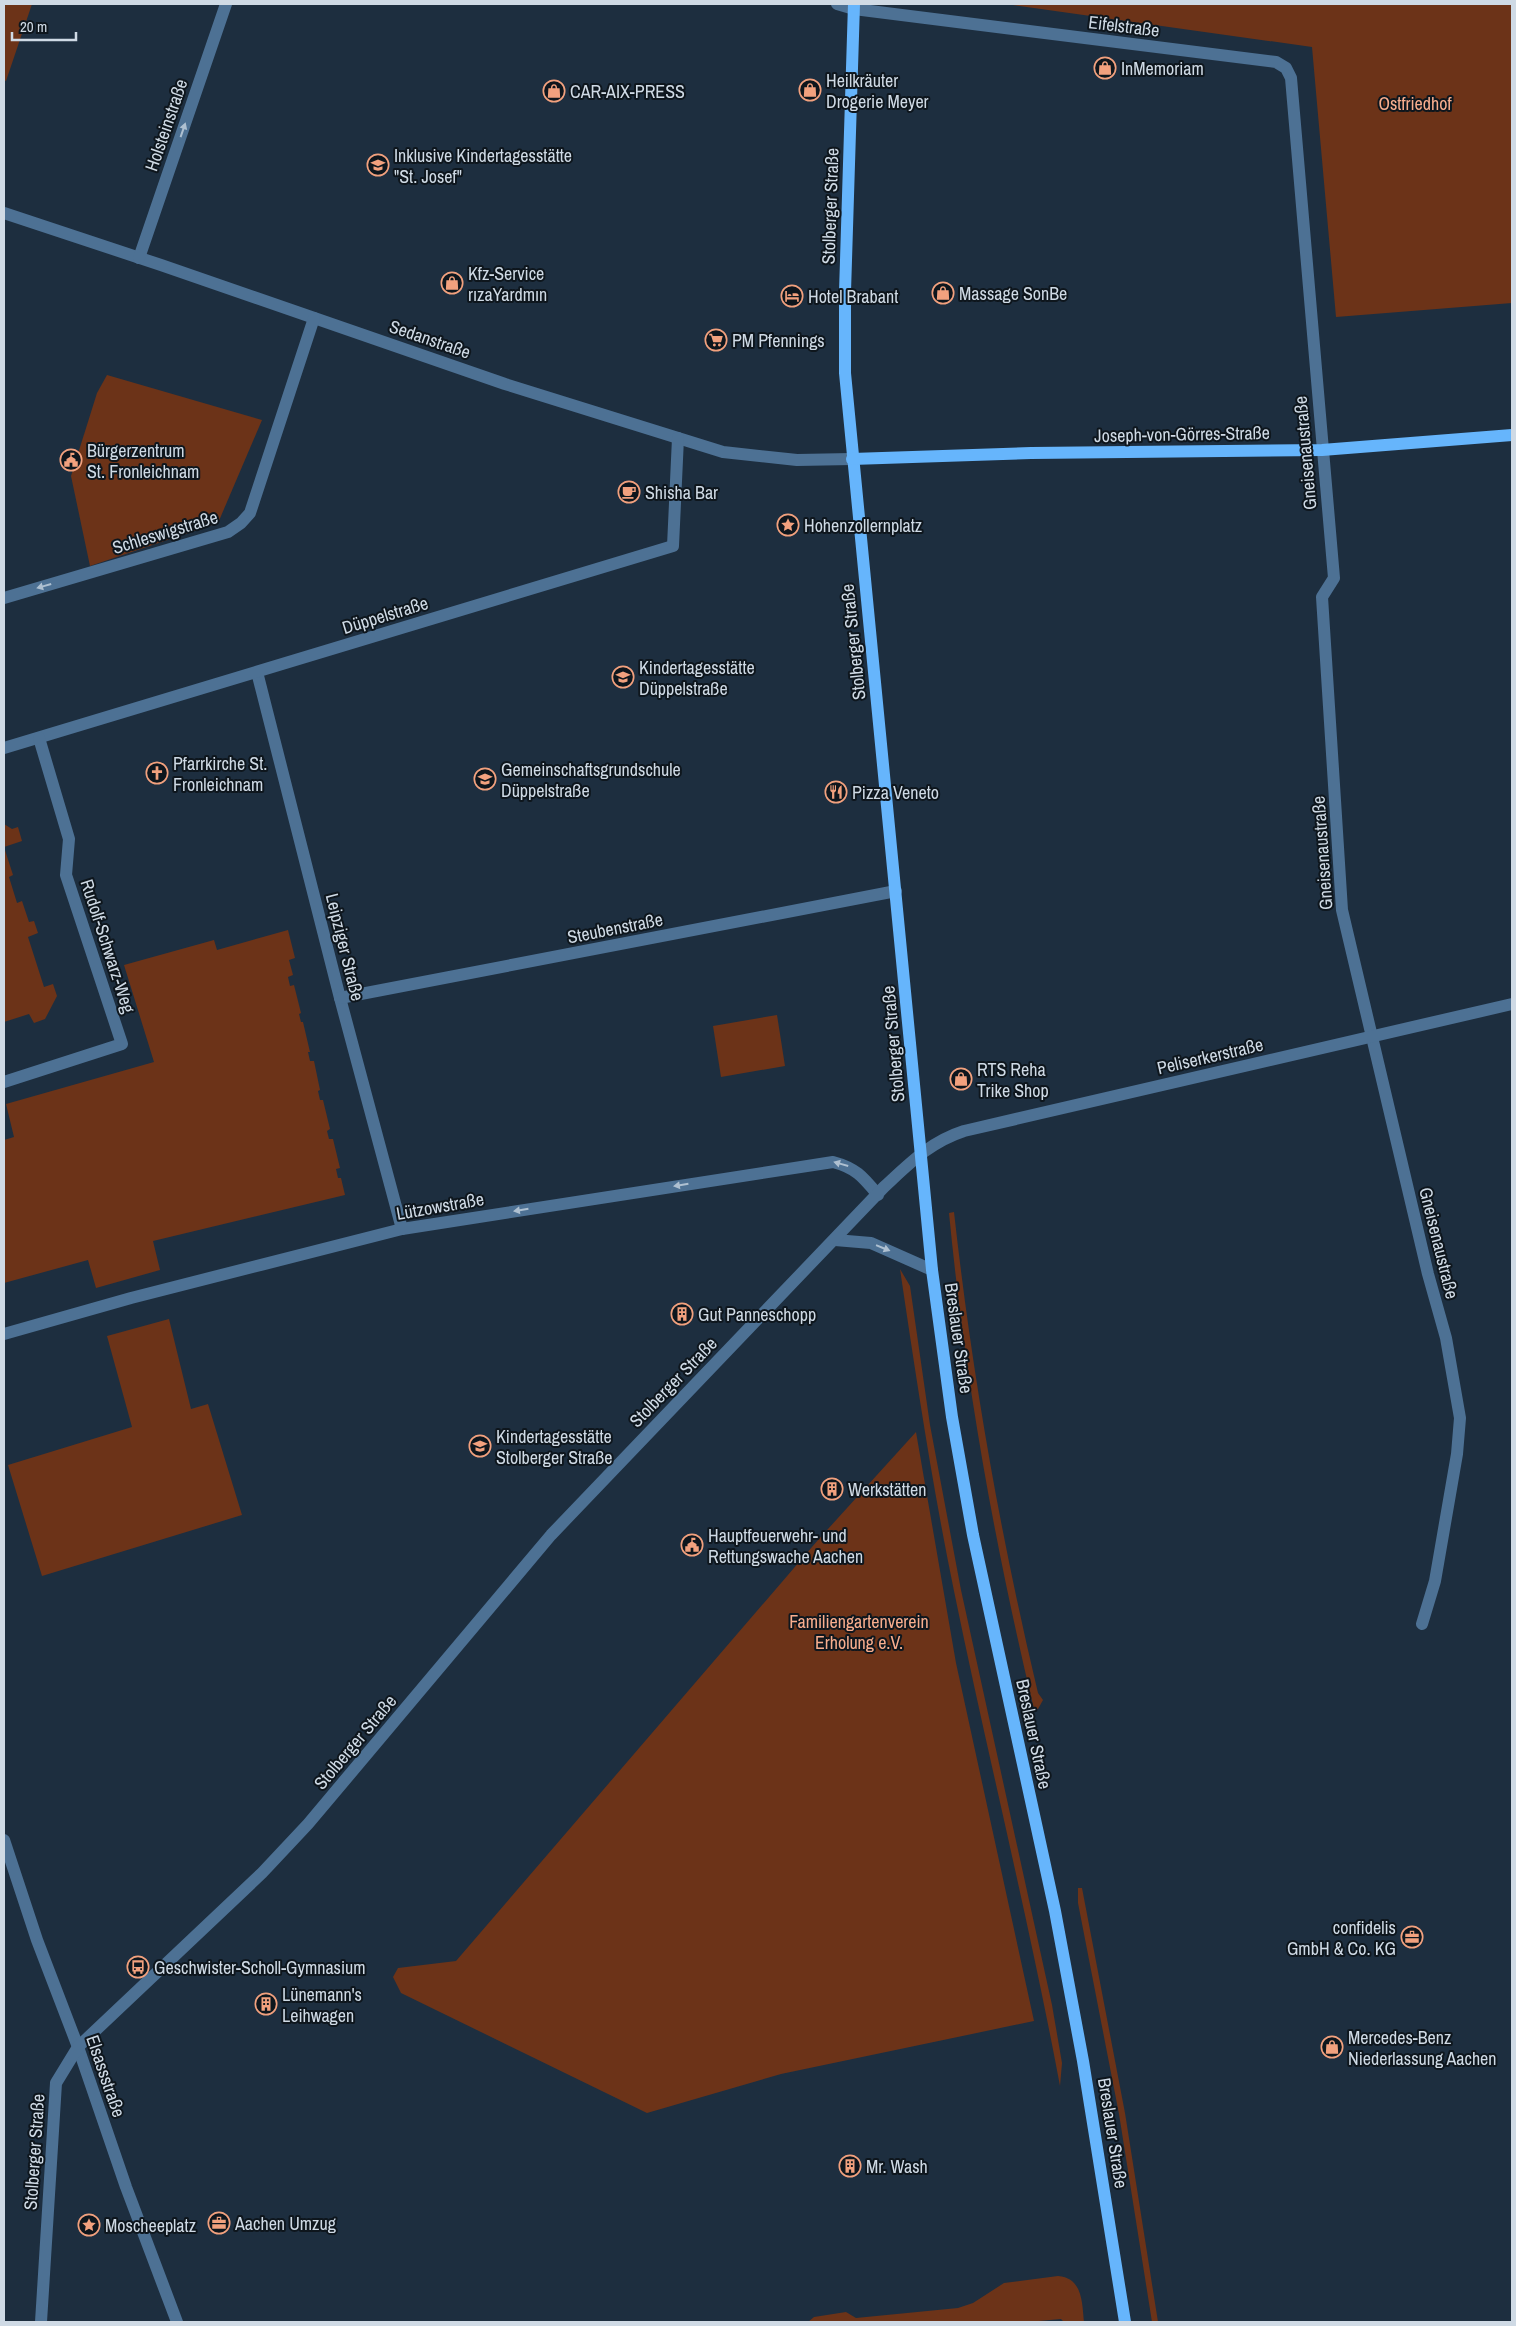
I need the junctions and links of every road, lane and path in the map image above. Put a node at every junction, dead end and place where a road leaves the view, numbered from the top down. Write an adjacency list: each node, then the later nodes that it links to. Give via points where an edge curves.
1 (226, 4): 6 (street, Holsteinstraße, one-way to 1)
2 (837, 4): 3 (street, Eifelstraße)
3 (854, 6): 4 (street, Eifelstraße, via 1276,62); 11 (main road, Stolberger Straße, via 845,311 845,373)
4 (1286, 68): 10 (street, Gneisenaustraße, via 1291,78)
5 (4, 214): 6 (street, Sedanstraße)
6 (139, 258): 7 (street, Sedanstraße)
7 (314, 318): 9 (street, Sedanstraße, via 505,384); 12 (street, Schleswigstraße, one-way to 12, via 250,512 241,523 228,532)
8 (1512, 435): 10 (main road, Joseph-von-Görres-Straße)
9 (678, 438): 11 (street, Sedanstraße, via 723,452 797,460); 13 (street, Düppelstraße, via 673,546)
10 (1322, 450): 11 (main road, Joseph-von-Görres-Straße, via 1031,453); 19 (street, Gneisenaustraße, via 1334,578 1322,597 1342,910)
11 (852, 459): 16 (main road, Stolberger Straße)
12 (4, 598)
13 (257, 672): 14 (street, Düppelstraße); 17 (street, Leipziger Straße)
14 (39, 738): 15 (street, Düppelstraße); 20 (street, Rudolf-Schwarz-Weg, via 69,838 66,875 122,1044)
15 (4, 748)
16 (896, 891): 17 (street, Steubenstraße); 21 (main road, Stolberger Straße)
17 (340, 998): 23 (street, Leipziger Straße)
18 (1512, 1004): 19 (street, Peliserkerstraße)
19 (1371, 1036): 21 (street, Peliserkerstraße, via 964,1131); 27 (street, Gneisenaustraße, via 1446,1338 1460,1418 1435,1581)
20 (4, 1082)
21 (921, 1152): 22 (street, Stolberger Straße); 25 (main road, Breslauer Straße)
22 (878, 1194): 23 (street, Lützowstraße, one-way to 23, via 849,1166 833,1162); 24 (street, Stolberger Straße)
23 (402, 1229): 26 (street, Lützowstraße)
24 (835, 1240): 25 (street, one-way to 25, via 871,1243); 29 (street, Stolberger Straße, via 551,1535 308,1824 262,1873)
25 (932, 1270): 32 (main road, Breslauer Straße, via 952,1417 973,1535 1055,1911)
26 (4, 1334)
27 (1422, 1624)
28 (4, 1840): 29 (street, Elsassstraße, via 37,1940)
29 (78, 2047): 30 (street, Stolberger Straße, via 56,2082); 31 (street, Elsassstraße)
30 (41, 2322)
31 (177, 2322)
32 (1125, 2322)

